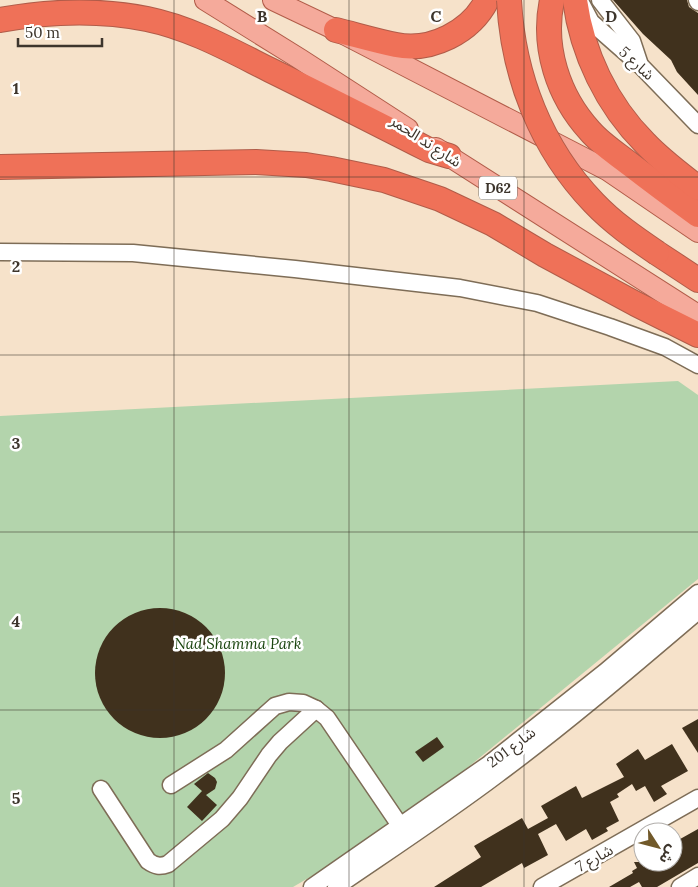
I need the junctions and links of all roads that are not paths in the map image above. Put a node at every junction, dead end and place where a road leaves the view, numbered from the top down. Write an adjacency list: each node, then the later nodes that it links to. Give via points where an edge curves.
1 (205, 0): 14 (main road, شارع ند الحمر / D62)
2 (273, 0): 10 (main road)
3 (487, 0): 10 (highway, via 462,29 431,44 397,45)
4 (509, 0): 20 (highway, bridge, via 518,67 530,105 569,174 595,204 625,230)
5 (552, 0): 17 (highway, via 549,23 553,63 567,100 578,117 606,146)
6 (575, 0): 16 (highway, via 584,41 608,96 645,143)
7 (580, 0): 11 (street, شارع 5, via 591,22)
8 (600, 0): 11 (street, via 632,41)
9 (0, 20): 14 (highway, via 42,13 86,12 127,15 165,23 216,43 429,150)
10 (336, 30): 18 (main road, via 607,170)
11 (640, 65): 12 (street, شارع 5)
12 (691, 108): 13 (street, شارع 5)
13 (698, 125)
14 (449, 156): 22 (main road, شارع ند الحمر / D62)
15 (0, 167): 21 (highway, via 256,162 306,165 355,173 412,189 467,211)
16 (698, 188)
17 (698, 215)
18 (698, 232)
19 (0, 252): 25 (street, via 133,253 460,288 537,303 665,347)
20 (698, 280)
21 (636, 304): 23 (highway); 24 (street)
22 (698, 316)
23 (698, 335)
24 (698, 344)
25 (698, 365)
26 (698, 593): 32 (street, شارع 201, via 531,732)
27 (698, 611): 36 (street, شارع 201, via 580,711 497,775)
28 (316, 709): 29 (street, via 296,702 275,706 226,750); 30 (street, via 280,742 222,819 168,864 154,866 148,861); 32 (street, via 327,718)
29 (171, 785)
30 (101, 789)
31 (698, 798): 34 (street, شارع 7)
32 (401, 827): 35 (street, شارع 201)
33 (698, 876): 37 (street)
34 (553, 885)
35 (312, 887)
36 (336, 887)
37 (680, 887)

